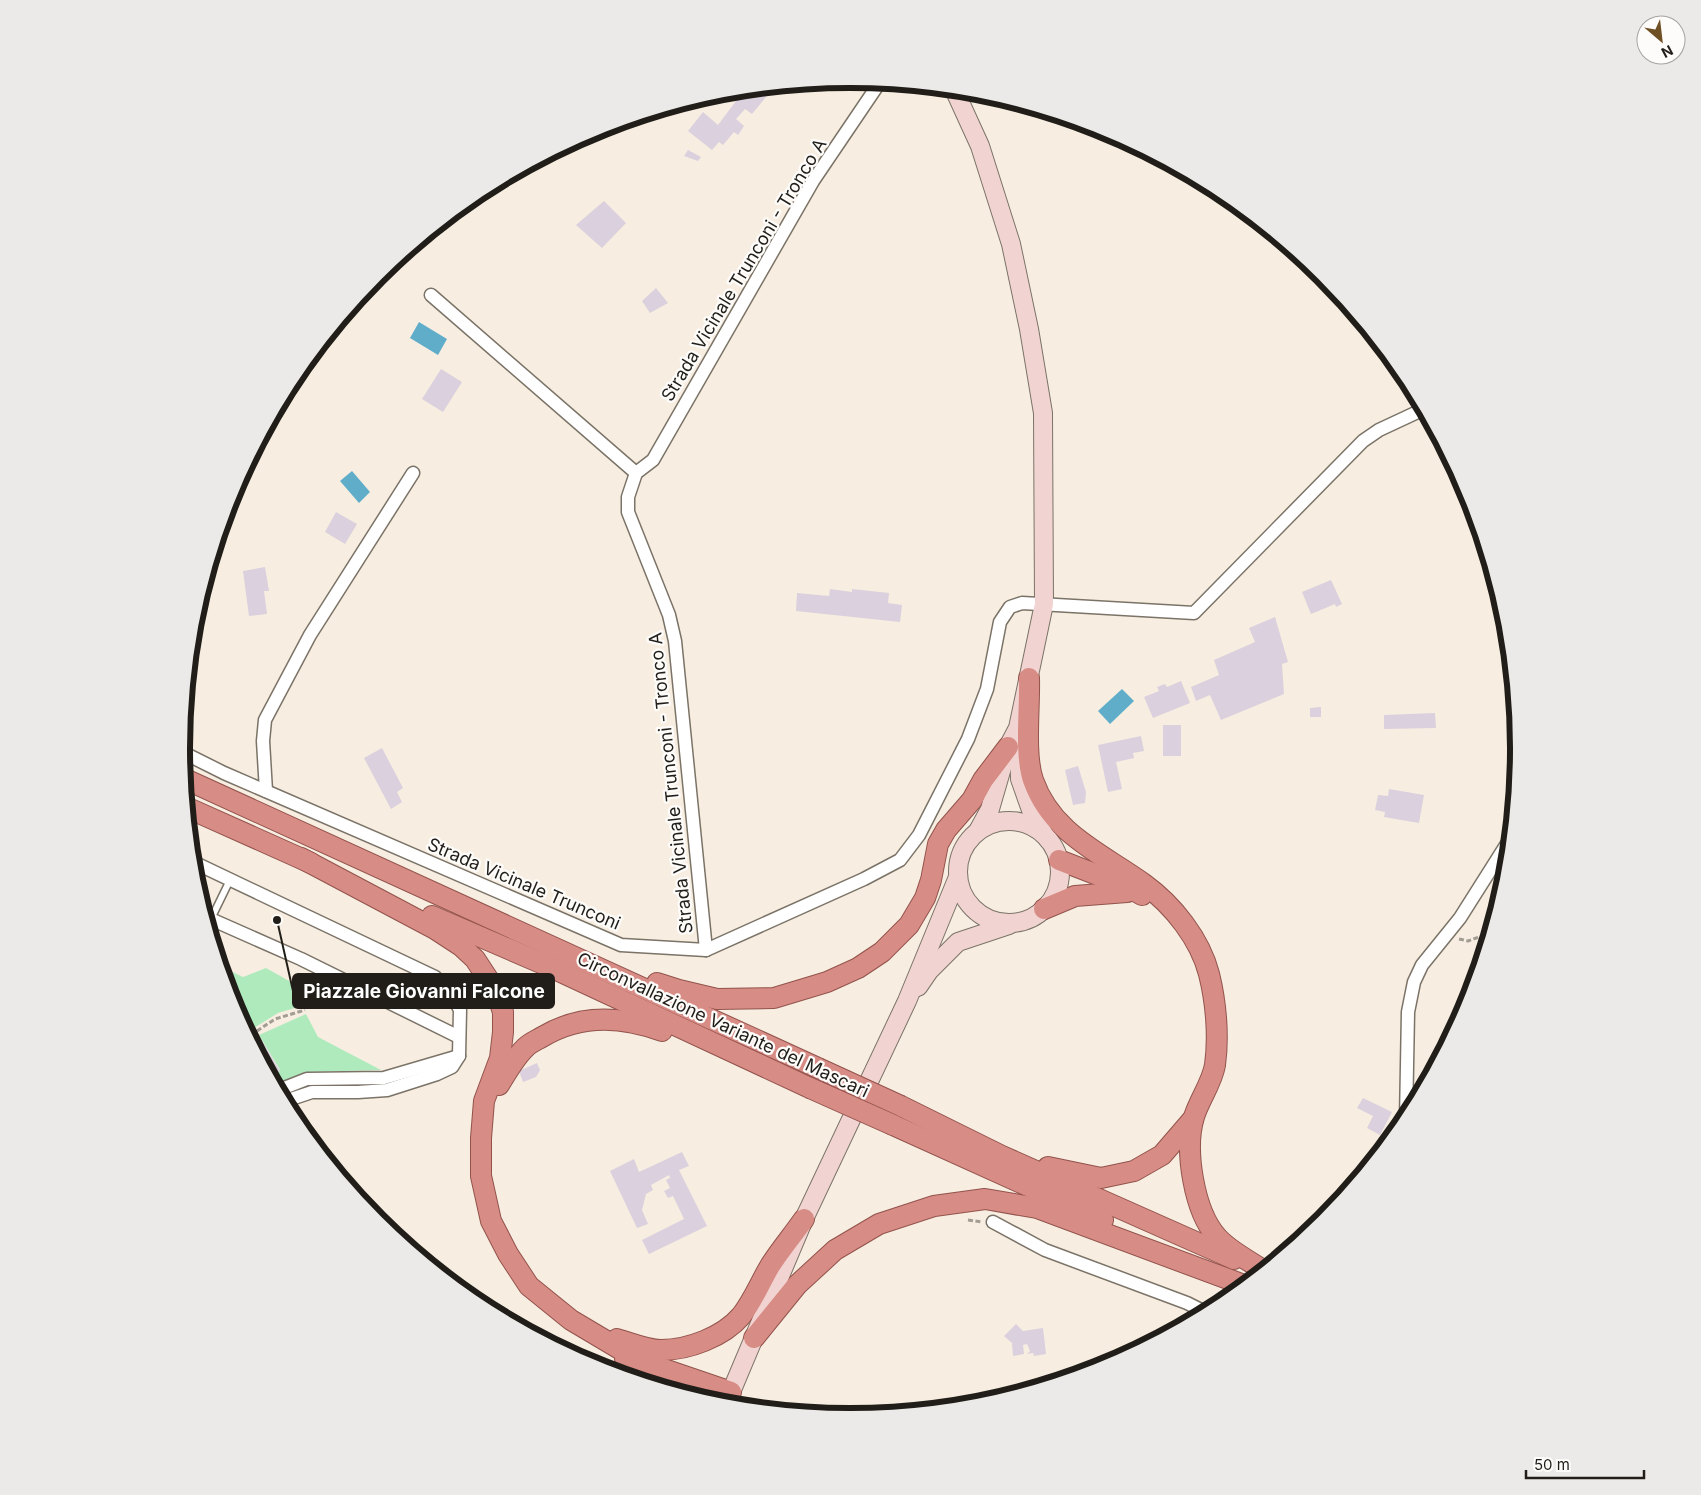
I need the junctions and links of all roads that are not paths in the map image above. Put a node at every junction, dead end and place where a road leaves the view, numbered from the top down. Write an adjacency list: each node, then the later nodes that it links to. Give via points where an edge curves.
1 (876, 89): 6 (street, Strada Vicinale Trunconi - Tronco A, via 813,181 653,460)
2 (957, 96): 7 (main road, via 1000,202 1029,329 1043,413)
3 (430, 295): 6 (street)
4 (1418, 412): 7 (street, via 1363,441 1194,613)
5 (413, 473): 13 (street, via 310,635 264,720)
6 (636, 473): 32 (street, Strada Vicinale Trunconi - Tronco A, via 628,497 628,512 670,615 675,641)
7 (1044, 604): 8 (main road); 32 (street, Strada Vicinale Trunconi, via 1022,603 1010,607 1000,622 987,689 968,739 919,835 900,860)
8 (1029, 678): 9 (main road); 30 (highway, via 1032,779 1048,810 1076,840 1144,884 1167,903)
9 (1018, 728): 10 (main road); 18 (main road, via 1020,779)
10 (1008, 747): 17 (main road, via 993,802); 31 (highway, via 938,844 925,898 910,925 882,952 858,968 827,982 774,998 718,999 679,990)
11 (190, 756): 13 (street, Strada Vicinale Trunconi)
12 (192, 782): 31 (highway, Circonvallazione Variante del Mascari)
13 (266, 791): 32 (street, Strada Vicinale Trunconi, via 621,945)
14 (194, 811): 16 (highway, Circonvallazione Variante del Mascari)
15 (195, 820): 16 (highway)
16 (226, 826): 20 (highway, Circonvallazione Variante del Mascari)
17 (978, 831): 18 (main road, via 996,822 1008,821 1026,824); 23 (main road, via 962,851)
18 (1043, 833): 21 (main road)
19 (1502, 851): 39 (street, via 1446,937 1422,965 1414,982 1408,1012)
20 (301, 858): 37 (highway, Circonvallazione Variante del Mascari, via 548,966); 41 (highway, via 448,938 474,959 487,975 503,1012 503,1032 500,1058 484,1101)
21 (1059, 860): 25 (highway); 26 (main road, via 1060,876 1056,891)
22 (201, 866): 24 (street)
23 (958, 877): 29 (main road, via 965,899 977,912 992,920); 33 (main road)
24 (230, 880): 27 (lane); 34 (street, via 435,977 450,990 460,1010)
25 (1137, 892): 26 (highway, via 1075,896); 30 (highway)
26 (1044, 909): 29 (main road)
27 (212, 912)
28 (214, 922): 34 (street, via 301,959)
29 (1015, 923): 33 (main road, via 958,942 929,971)
30 (1191, 933): 40 (highway, via 1209,973 1216,1020 1215,1066)
31 (552, 947): 42 (highway, Circonvallazione Variante del Mascari, bridge, via 901,1106)
32 (706, 950)
33 (907, 1001): 43 (main road)
34 (459, 1037): 35 (street)
35 (459, 1056): 36 (street, via 384,1078 306,1079); 38 (street, via 452,1067 401,1086 358,1092 312,1092)
36 (285, 1088)
37 (810, 1088): 41 (highway, via 640,1023 596,1018 558,1028 526,1047 501,1083); 47 (highway, Circonvallazione Variante del Mascari, bridge)
38 (292, 1099)
39 (1406, 1103)
40 (1193, 1119): 42 (highway, via 1162,1155 1134,1171 1101,1178); 45 (highway, via 1190,1168 1200,1204 1217,1236)
41 (484, 1122): 50 (highway, via 481,1176 489,1214 499,1238 529,1286 571,1320)
42 (1002, 1156): 46 (highway, Circonvallazione Variante del Mascari)
43 (804, 1220): 50 (highway, via 770,1266 740,1317 710,1338 679,1349 660,1350); 51 (main road)
44 (993, 1222): 49 (street, via 1045,1250)
45 (1257, 1267)
46 (1256, 1268)
47 (1237, 1282)
48 (1237, 1282): 51 (highway, via 1037,1208 985,1199 934,1206 879,1224 835,1250 797,1285)
49 (1197, 1308)
50 (593, 1332): 52 (highway); 53 (highway, via 640,1361)
51 (754, 1338): 54 (main road)
52 (642, 1373)
53 (721, 1395)
54 (730, 1396)

